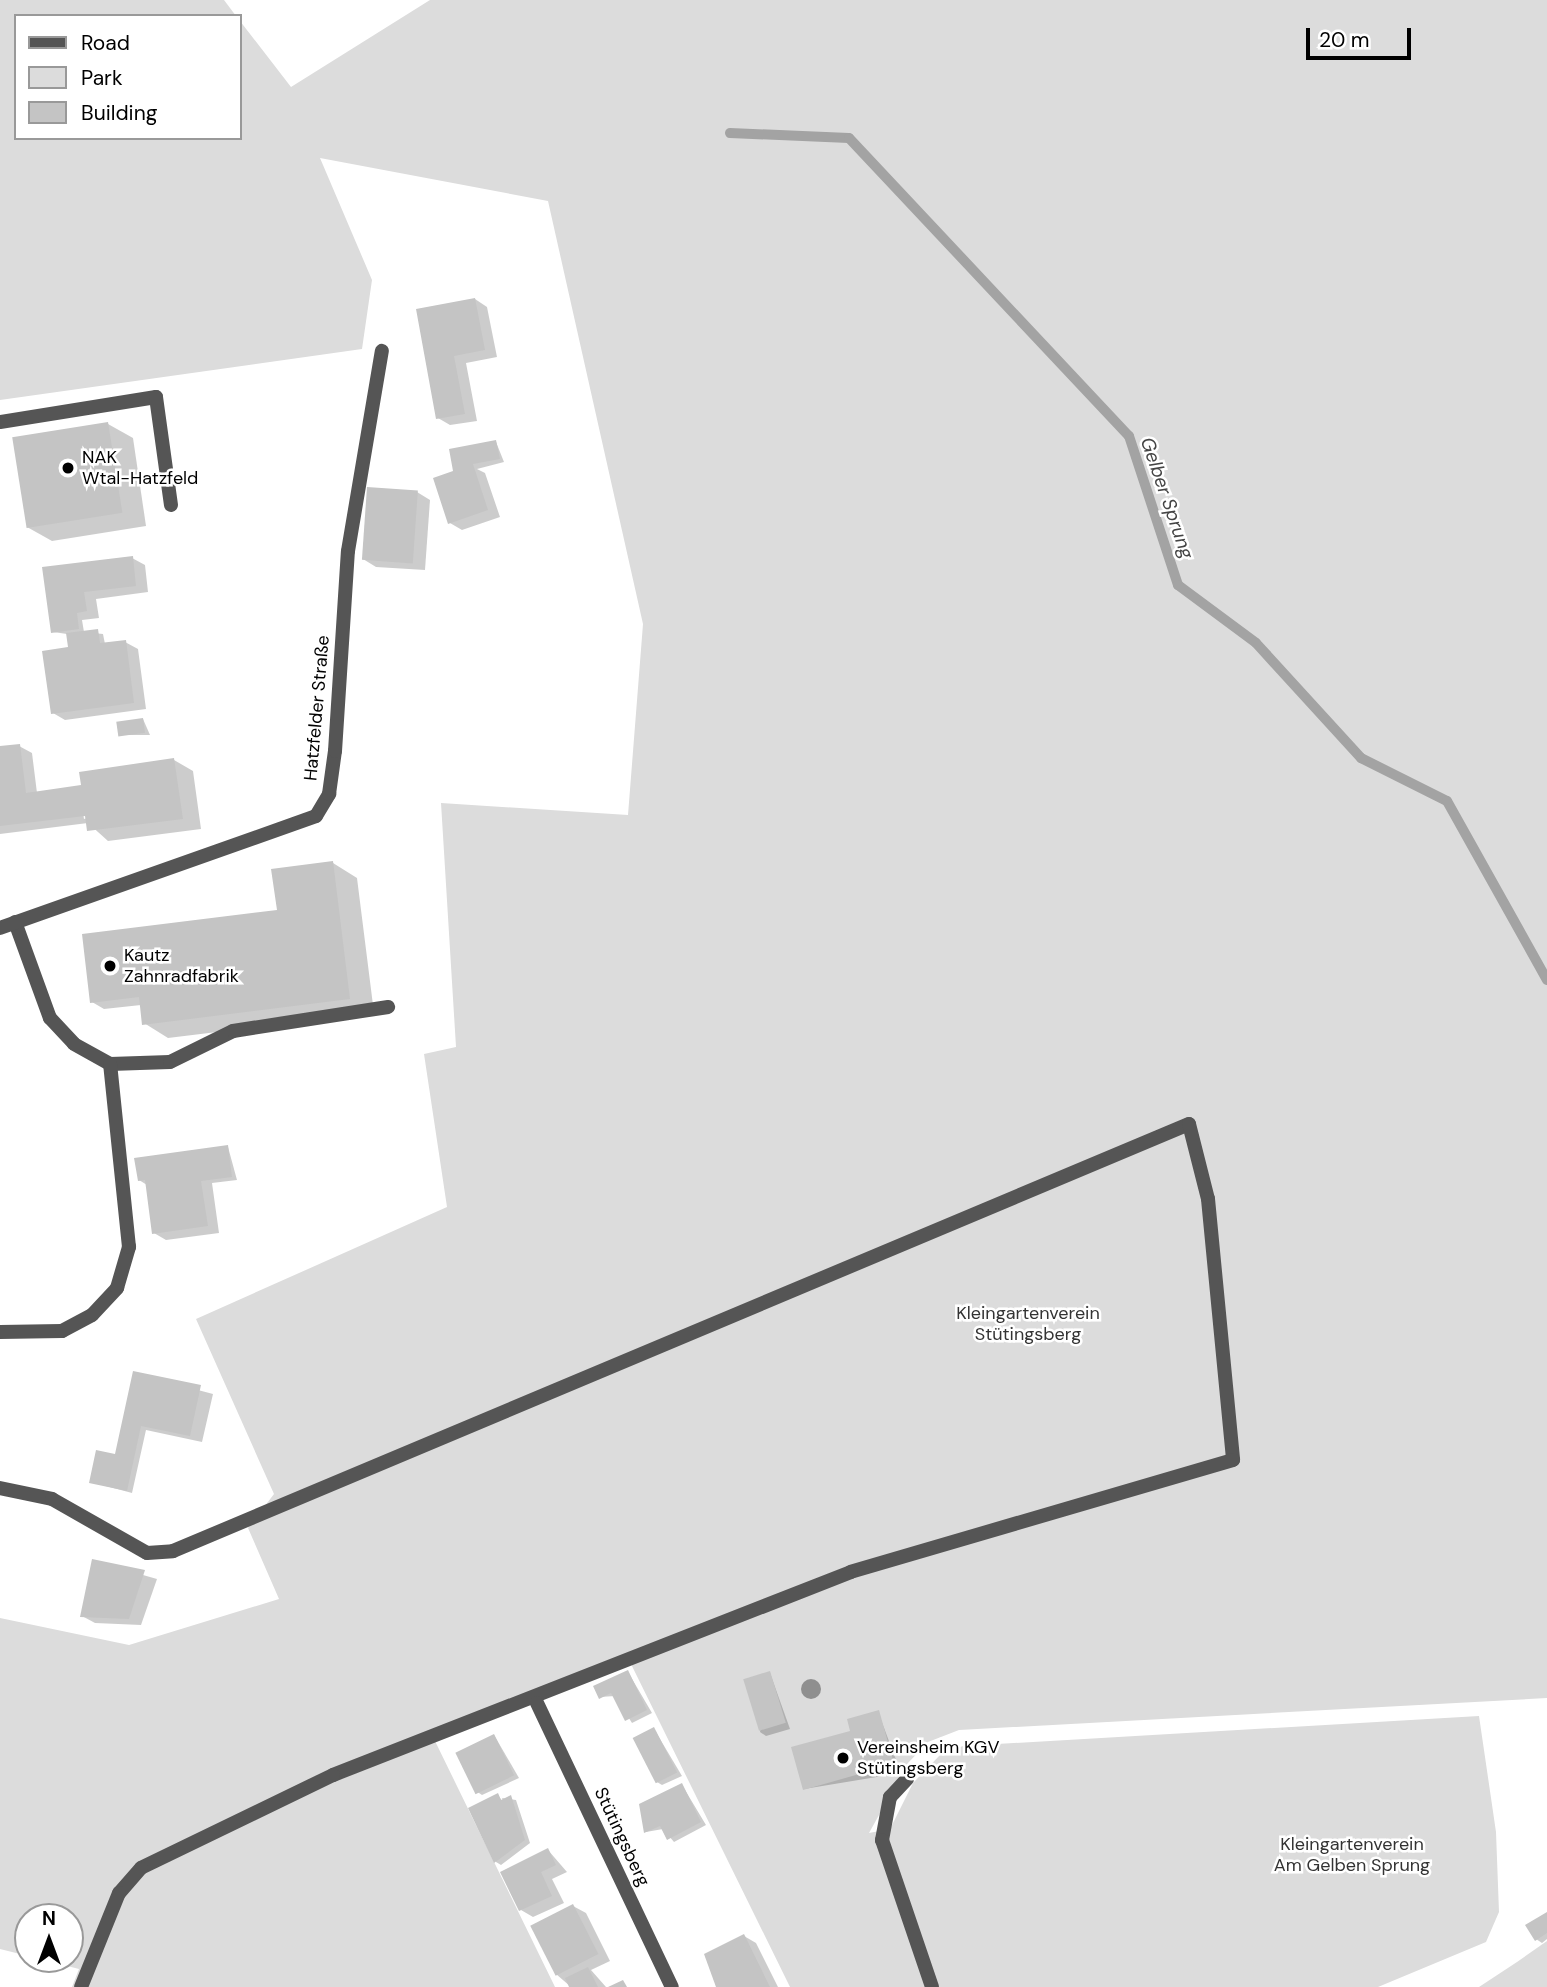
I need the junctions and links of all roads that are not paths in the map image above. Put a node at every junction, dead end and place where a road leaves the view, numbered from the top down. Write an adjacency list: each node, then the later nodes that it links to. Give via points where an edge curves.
1 (382, 351): 4 (street, Hatzfelder Straße, via 348,551 329,794 316,816)
2 (0, 422): 3 (street, via 156,397)
3 (171, 505)
4 (15, 922): 5 (street, Hatzfelder Straße); 7 (street, via 50,1018 74,1044)
5 (0, 928)
6 (388, 1007): 7 (street, via 233,1031 170,1062)
7 (110, 1064): 8 (street, via 129,1247 117,1288 92,1315 62,1331)
8 (0, 1332)
9 (0, 1488): 12 (street, via 52,1499 147,1553 173,1551 1189,1124 1208,1199 1233,1460 851,1572 333,1775 141,1868 119,1893)
10 (537, 1703): 13 (street, Stütingsberg)
11 (907, 1779): 14 (street, via 890,1797 882,1840)
12 (81, 1987)
13 (671, 1987)
14 (932, 1987)

